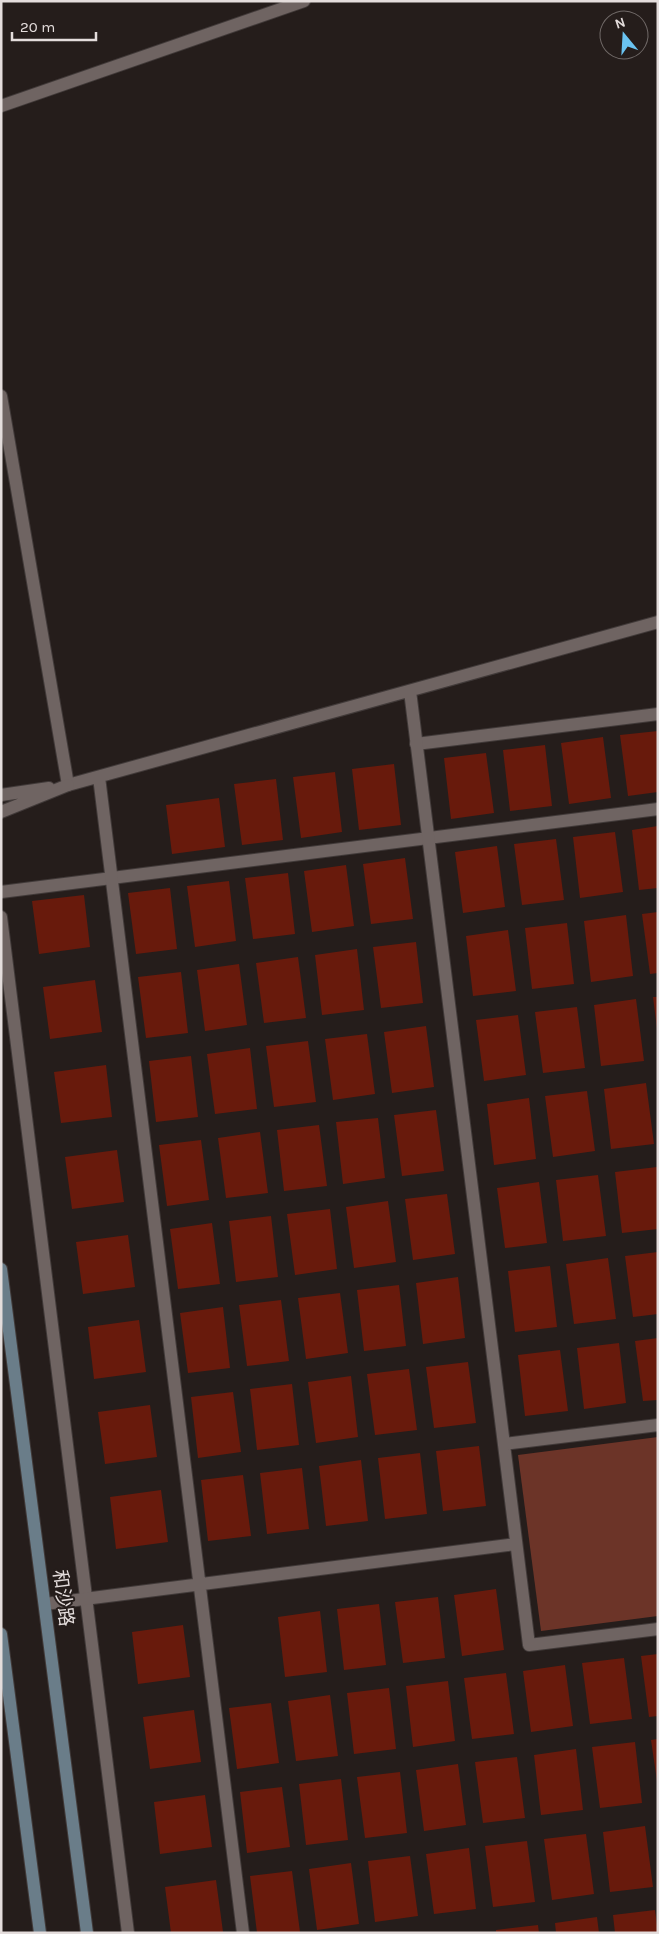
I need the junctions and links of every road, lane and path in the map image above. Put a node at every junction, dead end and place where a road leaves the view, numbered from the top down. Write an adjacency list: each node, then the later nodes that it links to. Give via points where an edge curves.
1 (304, 1): 2 (street)
2 (1, 106)
3 (1, 396): 9 (street)
4 (657, 624): 5 (street)
5 (410, 690): 7 (street); 8 (street)
6 (658, 714): 7 (street)
7 (416, 744): 13 (street)
8 (99, 777): 9 (street); 14 (street)
9 (68, 785): 10 (street); 12 (street)
10 (1, 795)
11 (658, 809): 13 (street)
12 (1, 812)
13 (428, 838): 14 (street); 19 (street)
14 (111, 879): 15 (street); 21 (street)
15 (1, 892)
16 (1, 917): 22 (street)
17 (1, 1269): 23 (main road, 和沙路)
18 (658, 1425): 19 (street)
19 (504, 1444): 20 (street)
20 (516, 1544): 21 (street); 24 (street, via 529,1645)
21 (200, 1585): 22 (street); 29 (street)
22 (86, 1599): 23 (street); 28 (street)
23 (45, 1604): 27 (main road, 和沙路)
24 (658, 1629)
25 (1, 1634): 26 (main road)
26 (40, 1933)
27 (87, 1933)
28 (128, 1933)
29 (243, 1933)

